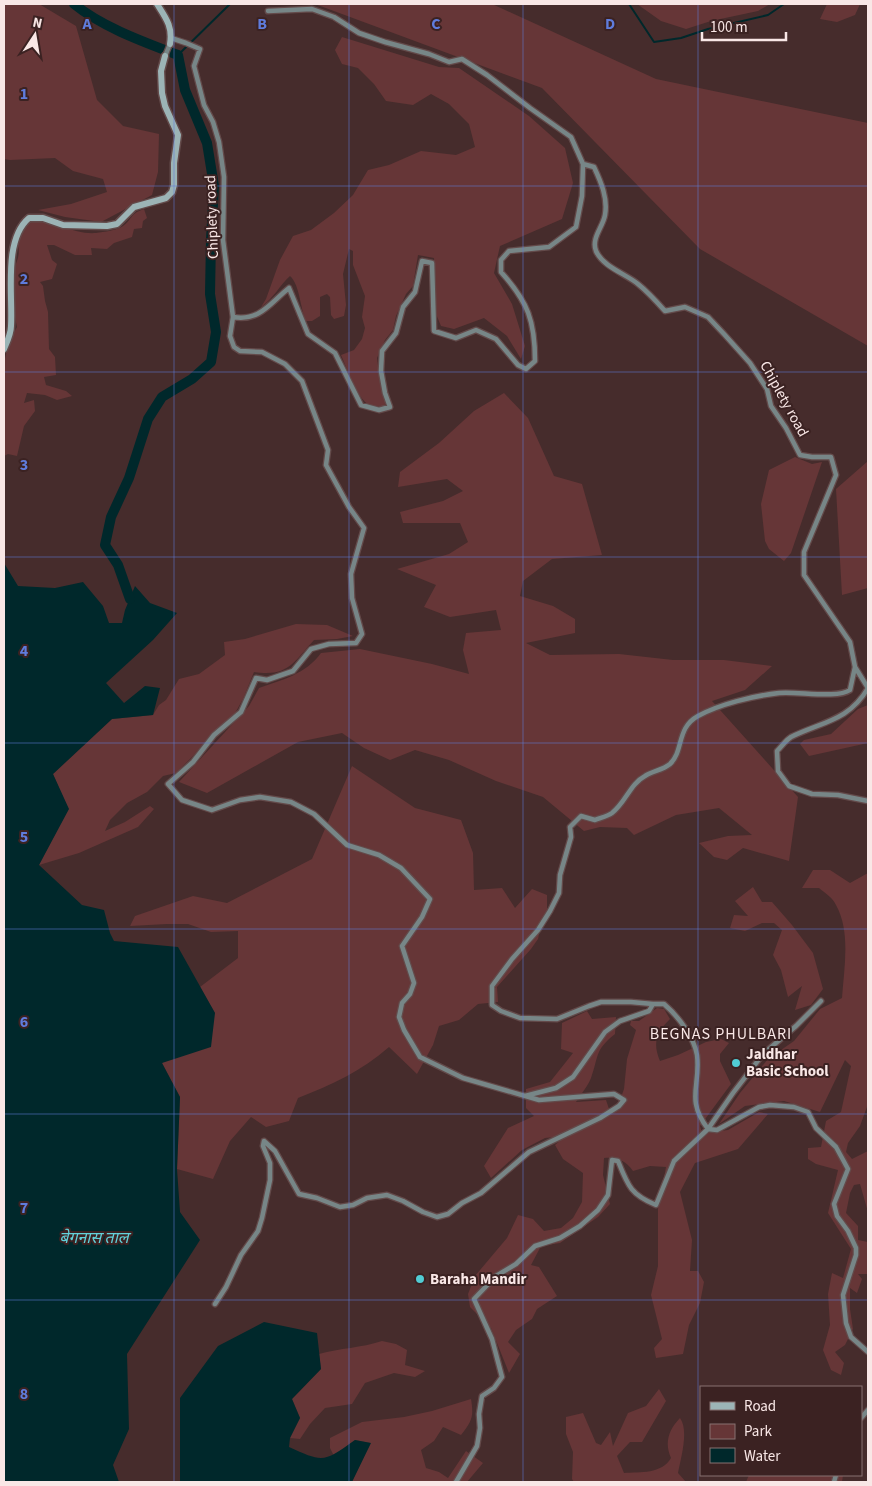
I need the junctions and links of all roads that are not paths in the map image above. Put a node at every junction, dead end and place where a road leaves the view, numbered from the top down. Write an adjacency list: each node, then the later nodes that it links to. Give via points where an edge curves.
1 (157, 4): 3 (main road, via 171,28)
2 (268, 11): 5 (street, via 312,8 384,42 449,62 462,59 571,137)
3 (170, 42): 4 (street); 6 (street, Chiplety road, via 186,43 200,50 194,66 204,105 219,142 224,177 223,240)
4 (165, 56): 7 (main road, via 161,71 162,93 178,135 172,192 166,198 134,207 117,224 63,224 43,218 29,218 22,224 17,233 9,284 11,328)
5 (583, 164): 6 (street, via 582,196 576,227 549,247 509,251 501,260 501,272 516,289 532,322 535,361 526,369 518,365 496,339 476,330 456,338 434,331 432,263 422,261 415,292 403,307 396,333 382,351 381,371 390,407 379,410 361,405 335,353 308,334 289,288 271,306 255,315 242,319); 8 (street, Chiplety road, via 594,167 606,200 605,216 595,240 597,254 614,270 638,284 666,311 685,307 708,317 750,363 767,389 771,406 800,455 831,457 836,475 804,552 804,575 850,642)
6 (233, 317): 12 (street, Chiplety road, via 230,336 234,347 240,352 262,352 285,364 302,381 328,450 326,465 364,528 351,574 352,598 362,634 356,643 312,648 293,671 267,680 256,678 241,712 214,735 193,762 168,784 182,800 212,810 260,797 291,802 314,814 347,844 379,855 401,868 430,898 422,917 402,946 414,983 402,1003 399,1017 404,1030 420,1057 463,1078)
7 (4, 349)
8 (856, 667): 9 (street, Chiplety road, via 868,688 862,698 831,722 790,738 777,750 778,771 789,786 812,794); 11 (street, via 850,690 846,693 760,696 730,703 695,718 682,732 670,765 634,785 612,813 595,820 581,816 570,828 571,837 558,894 550,911 492,986 492,1004 520,1018 557,1019 602,1002)
9 (868, 801)
10 (821, 1001): 13 (street, via 763,1054)
11 (654, 1004): 12 (street, via 649,1011 620,1021 606,1032 573,1077 556,1088); 13 (street, via 667,1006 694,1045 697,1067 695,1108)
12 (524, 1096): 14 (street, via 539,1100 614,1094 624,1100 600,1118 529,1152 481,1193 448,1214 437,1217 387,1195 340,1207 298,1194 275,1151 264,1141 270,1162 270,1180 262,1218 258,1231)
13 (708, 1129): 15 (street, via 717,1130 759,1107 794,1107 808,1112 816,1128 836,1147 848,1169 834,1209 853,1240 856,1254 843,1295 846,1323 851,1337); 16 (street, via 674,1161 656,1204 635,1195 618,1161 612,1160 608,1195 598,1210 560,1238 535,1246 516,1264 496,1276 474,1299 492,1339 502,1377 482,1396 477,1446)
14 (215, 1304)
15 (868, 1352)
16 (456, 1482)

